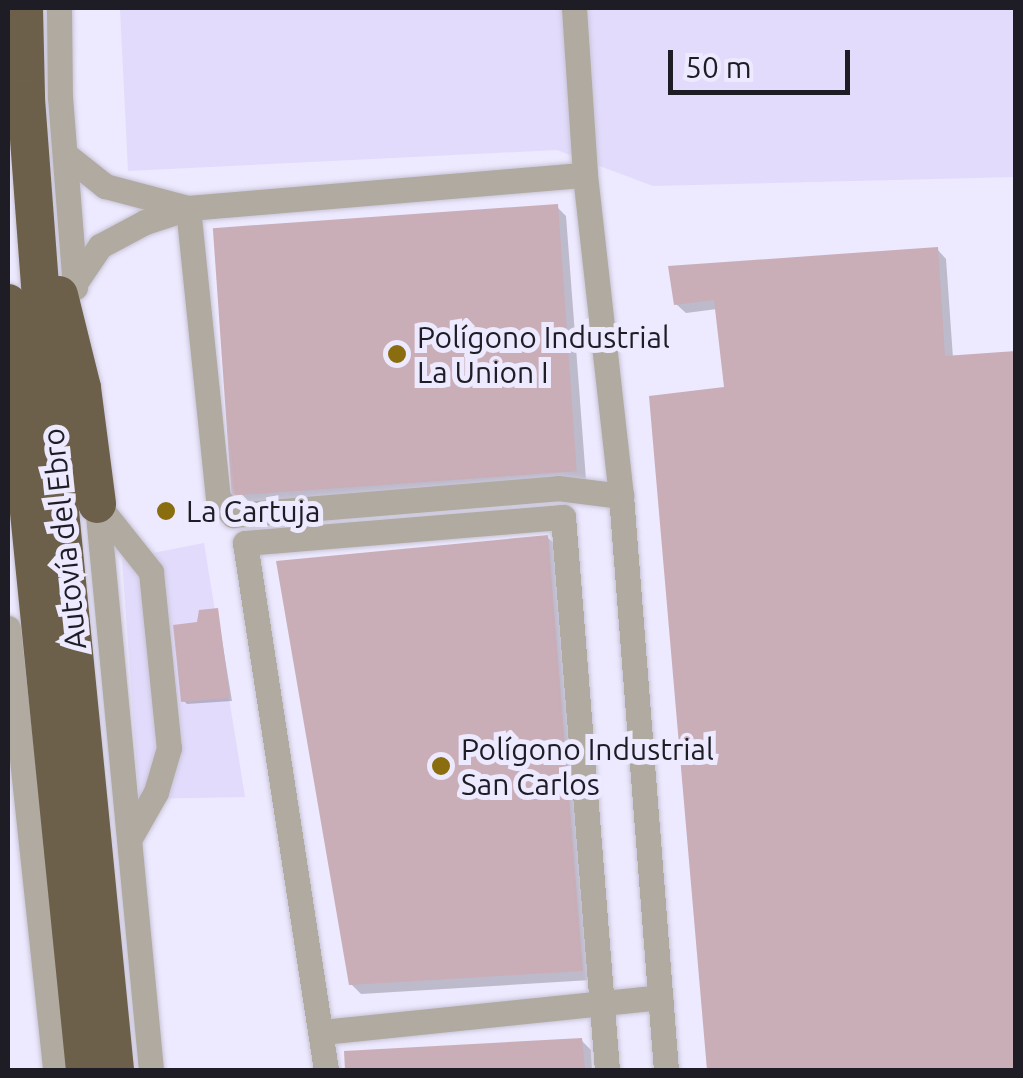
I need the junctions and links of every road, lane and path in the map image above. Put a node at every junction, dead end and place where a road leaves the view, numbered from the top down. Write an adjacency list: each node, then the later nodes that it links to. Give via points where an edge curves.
1 (24, 8): 6 (highway, Autovía del Ebro)
2 (58, 8): 4 (street)
3 (574, 8): 5 (street)
4 (66, 155): 7 (street, via 105,186); 8 (street)
5 (585, 175): 7 (street); 11 (street)
6 (32, 181): 10 (highway); 22 (highway, Autovía del Ebro)
7 (188, 208): 8 (street, via 100,246); 11 (street, via 218,498 233,515 558,488)
8 (75, 282): 10 (street)
9 (8, 303): 21 (highway, Autovía del Ebro)
10 (82, 388): 12 (highway)
11 (621, 496): 13 (street); 17 (street)
12 (97, 504): 16 (street); 16 (street, via 151,572 169,748 156,792)
13 (563, 517): 18 (street); 19 (street, via 245,543)
14 (8, 628): 15 (street)
15 (10, 688): 20 (street)
16 (130, 838): 23 (street)
17 (660, 997): 18 (street); 26 (street)
18 (602, 1006): 19 (street); 25 (street)
19 (323, 1032): 24 (street)
20 (55, 1070)
21 (85, 1070)
22 (115, 1070)
23 (151, 1070)
24 (326, 1070)
25 (608, 1070)
26 (666, 1070)

